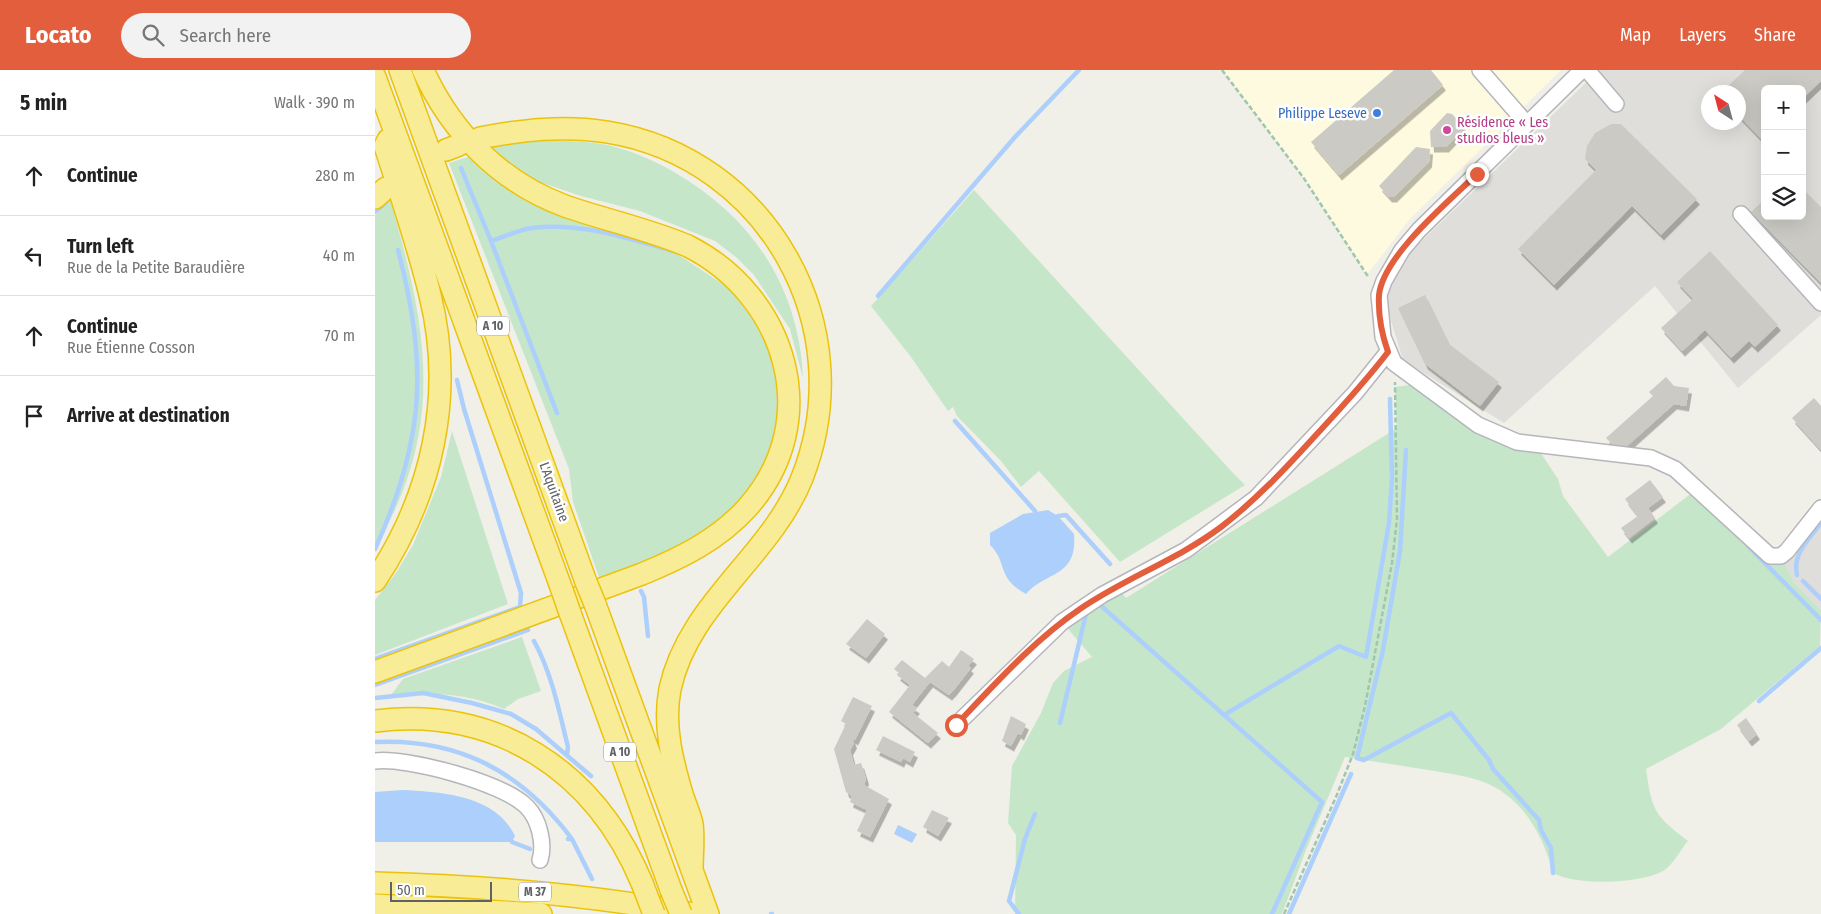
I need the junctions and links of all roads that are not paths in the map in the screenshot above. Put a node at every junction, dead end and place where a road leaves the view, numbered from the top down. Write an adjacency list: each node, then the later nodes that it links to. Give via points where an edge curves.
1 (400, 70): 21 (highway, L'Aquitaine / A 10, bridge)
2 (423, 70): 16 (highway, via 461,134 510,178 564,206 688,246 728,271 752,296 773,330 782,357 789,398 780,451 762,489 730,525 703,545 642,574)
3 (1480, 70): 8 (street)
4 (1582, 70): 8 (street)
5 (1587, 70): 7 (street)
6 (375, 77): 9 (highway, L'Aquitaine / A 10)
7 (1616, 104)
8 (1527, 124): 13 (street, via 1402,250 1381,288 1383,337)
9 (393, 125): 15 (highway, via 385,146 431,296 439,346 440,402 433,447 418,500 399,543); 27 (highway, L'Aquitaine / A 10, bridge)
10 (480, 138): 21 (highway, via 515,131 577,128 634,138 686,159 731,190 768,228 794,269 809,305 818,347 820,399 815,436 801,480 770,536 695,629 670,689 669,740 692,823)
11 (1741, 214): 12 (street)
12 (1821, 303)
13 (1391, 358): 14 (street, via 1478,424 1517,442 1663,462 1675,469 1770,556 1781,556 1787,551); 18 (street, via 1256,498 1186,550 1102,595 1062,622)
14 (1821, 508)
15 (375, 581)
16 (375, 672)
17 (375, 721): 26 (highway, bridge, via 395,718 443,720 482,729 527,748 551,763 586,793 624,844)
18 (956, 725)
19 (375, 761): 20 (street, via 399,762 464,775 519,800 533,815 542,843)
20 (541, 860)
21 (692, 870): 24 (highway, L'Aquitaine / A 10)
22 (375, 883): 24 (highway, M 37, via 533,892)
23 (375, 905): 25 (highway, M 37)
24 (701, 908)
25 (541, 914)
26 (654, 914)
27 (681, 914)

